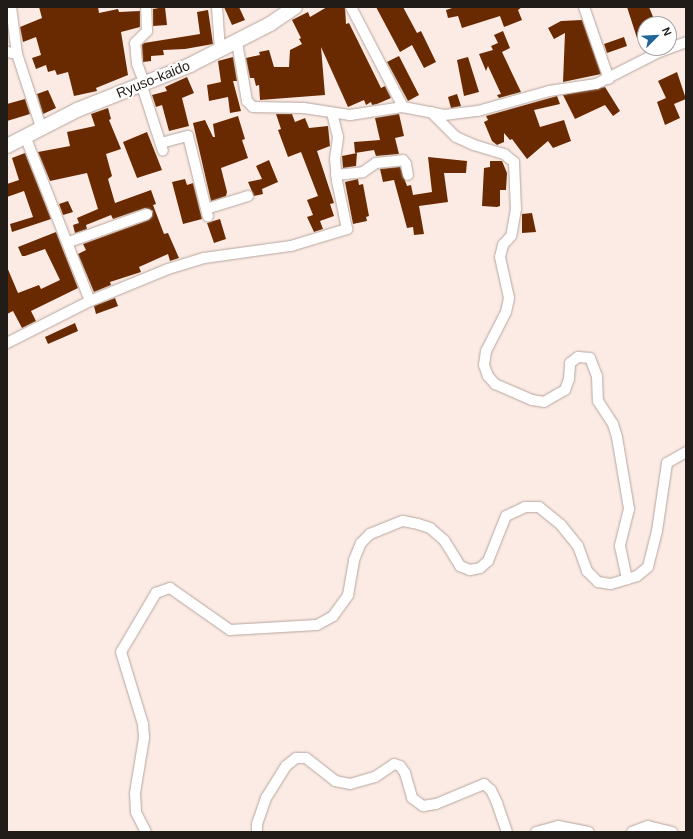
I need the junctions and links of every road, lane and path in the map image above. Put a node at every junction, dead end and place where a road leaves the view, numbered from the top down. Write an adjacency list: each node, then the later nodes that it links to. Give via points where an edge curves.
1 (11, 7): 10 (street)
2 (146, 7): 12 (street, via 147,31 135,43 137,64)
3 (217, 7): 9 (street)
4 (295, 7): 7 (main road, Ryuso-kaido)
5 (351, 7): 13 (street)
6 (584, 7): 11 (street)
7 (237, 42): 9 (main road, Ryuso-kaido); 15 (street, via 247,101 253,107 304,108)
8 (686, 42): 11 (street, via 659,52)
9 (220, 50): 12 (main road, Ryuso-kaido)
10 (12, 53): 16 (street)
11 (609, 79): 14 (street, via 596,84 549,91 464,113 444,115)
12 (143, 83): 16 (main road, Ryuso-kaido); 21 (street, via 162,147 188,136 208,213)
13 (403, 107): 14 (street); 15 (street, via 350,115)
14 (431, 112): 27 (street, via 456,137 504,154 514,162 516,209 511,236 503,244 500,257 509,298 506,312 486,351 484,365 488,376 495,384 532,400 544,402 565,390 570,379 570,363 578,357 590,358 597,376 598,401 614,424 617,436 629,509 620,546)
15 (332, 113): 19 (street, via 338,138)
16 (41, 128): 17 (main road, Ryuso-kaido)
17 (25, 136): 18 (main road, Ryuso-kaido); 23 (street)
18 (7, 146)
19 (336, 175): 20 (street, via 363,172 376,163 403,160); 24 (street, via 347,229 291,246 204,258 168,269)
20 (408, 175)
21 (248, 196)
22 (147, 214): 23 (street)
23 (69, 242): 24 (street)
24 (90, 301): 25 (street)
25 (7, 343)
26 (686, 452): 27 (street, via 667,463 657,531 648,567 637,576)
27 (627, 579): 28 (street, via 611,584 598,582 587,571 578,546 561,525 539,508 525,507 506,516 488,561 475,569 460,566 444,540 430,528 403,521 370,534 361,543 354,560 348,595 333,616 317,625 230,630 170,588 156,593 121,652 143,724 144,738 135,792 136,812)
28 (146, 832)
29 (257, 832): 30 (street, via 257,824 266,798 286,766 296,758 306,758 335,781 350,784 375,778 394,764 400,766 405,773 412,798 423,806 436,804 484,784 497,803)
30 (507, 832)
31 (536, 832): 32 (street, via 558,826)
32 (588, 832)
33 (632, 832): 34 (street, via 648,826)
34 (672, 832)

